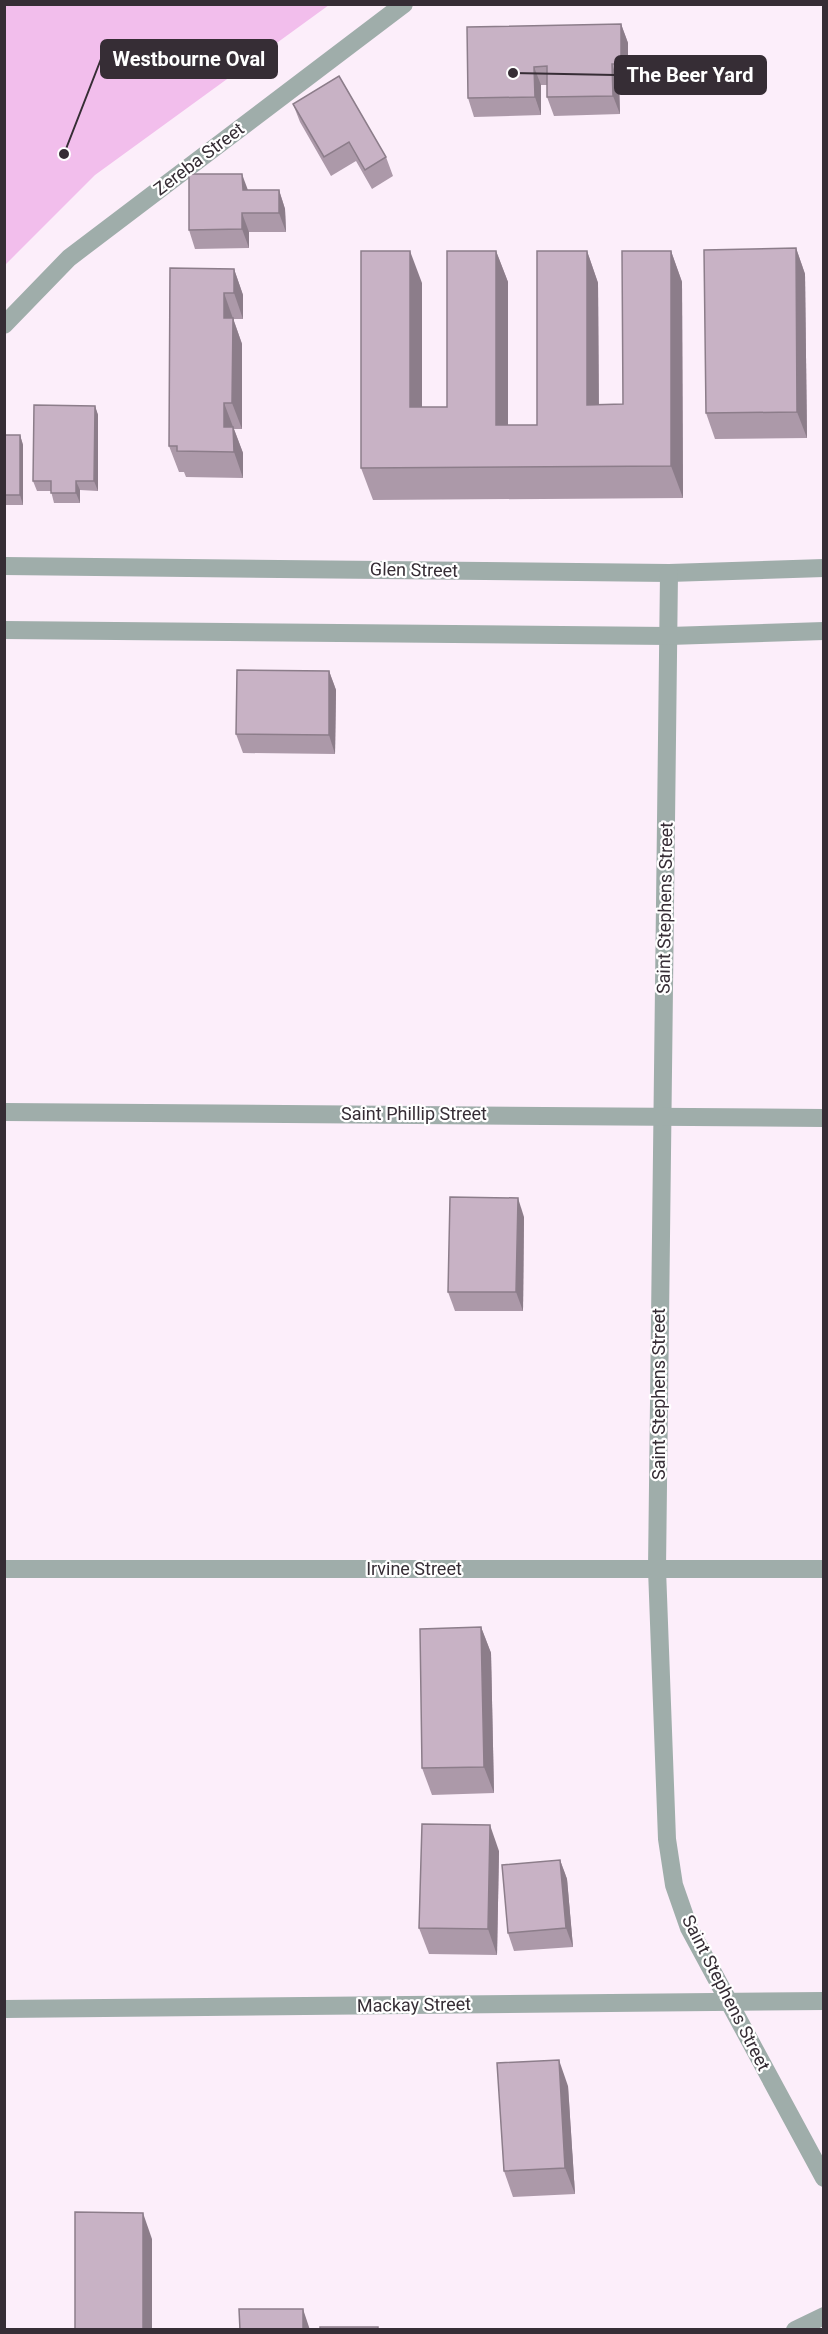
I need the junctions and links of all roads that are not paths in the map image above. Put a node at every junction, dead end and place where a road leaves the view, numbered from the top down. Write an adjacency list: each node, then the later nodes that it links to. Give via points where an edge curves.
1 (404, 4): 2 (street, Zereba Street, via 69,258)
2 (4, 325)
3 (4, 566): 5 (street, Glen Street)
4 (824, 568): 5 (street, Glen Street)
5 (669, 573): 8 (street, Saint Stephens Street)
6 (4, 630): 8 (street)
7 (824, 631): 8 (street)
8 (669, 636): 10 (street, Saint Stephens Street)
9 (4, 1112): 10 (street, Saint Phillip Street)
10 (661, 1116): 11 (street, Saint Phillip Street); 13 (street, Saint Stephens Street)
11 (824, 1118)
12 (4, 1569): 13 (street, Irvine Street)
13 (657, 1569): 14 (street, Irvine Street); 15 (street, Saint Stephens Street, via 667,1839 674,1885 689,1928)
14 (824, 1569)
15 (730, 2001): 16 (street, Mackay Street); 17 (street, Mackay Street); 18 (street, Saint Stephens Street)
16 (824, 2001)
17 (4, 2009)
18 (824, 2178)
19 (824, 2316): 20 (street)
20 (795, 2330)

